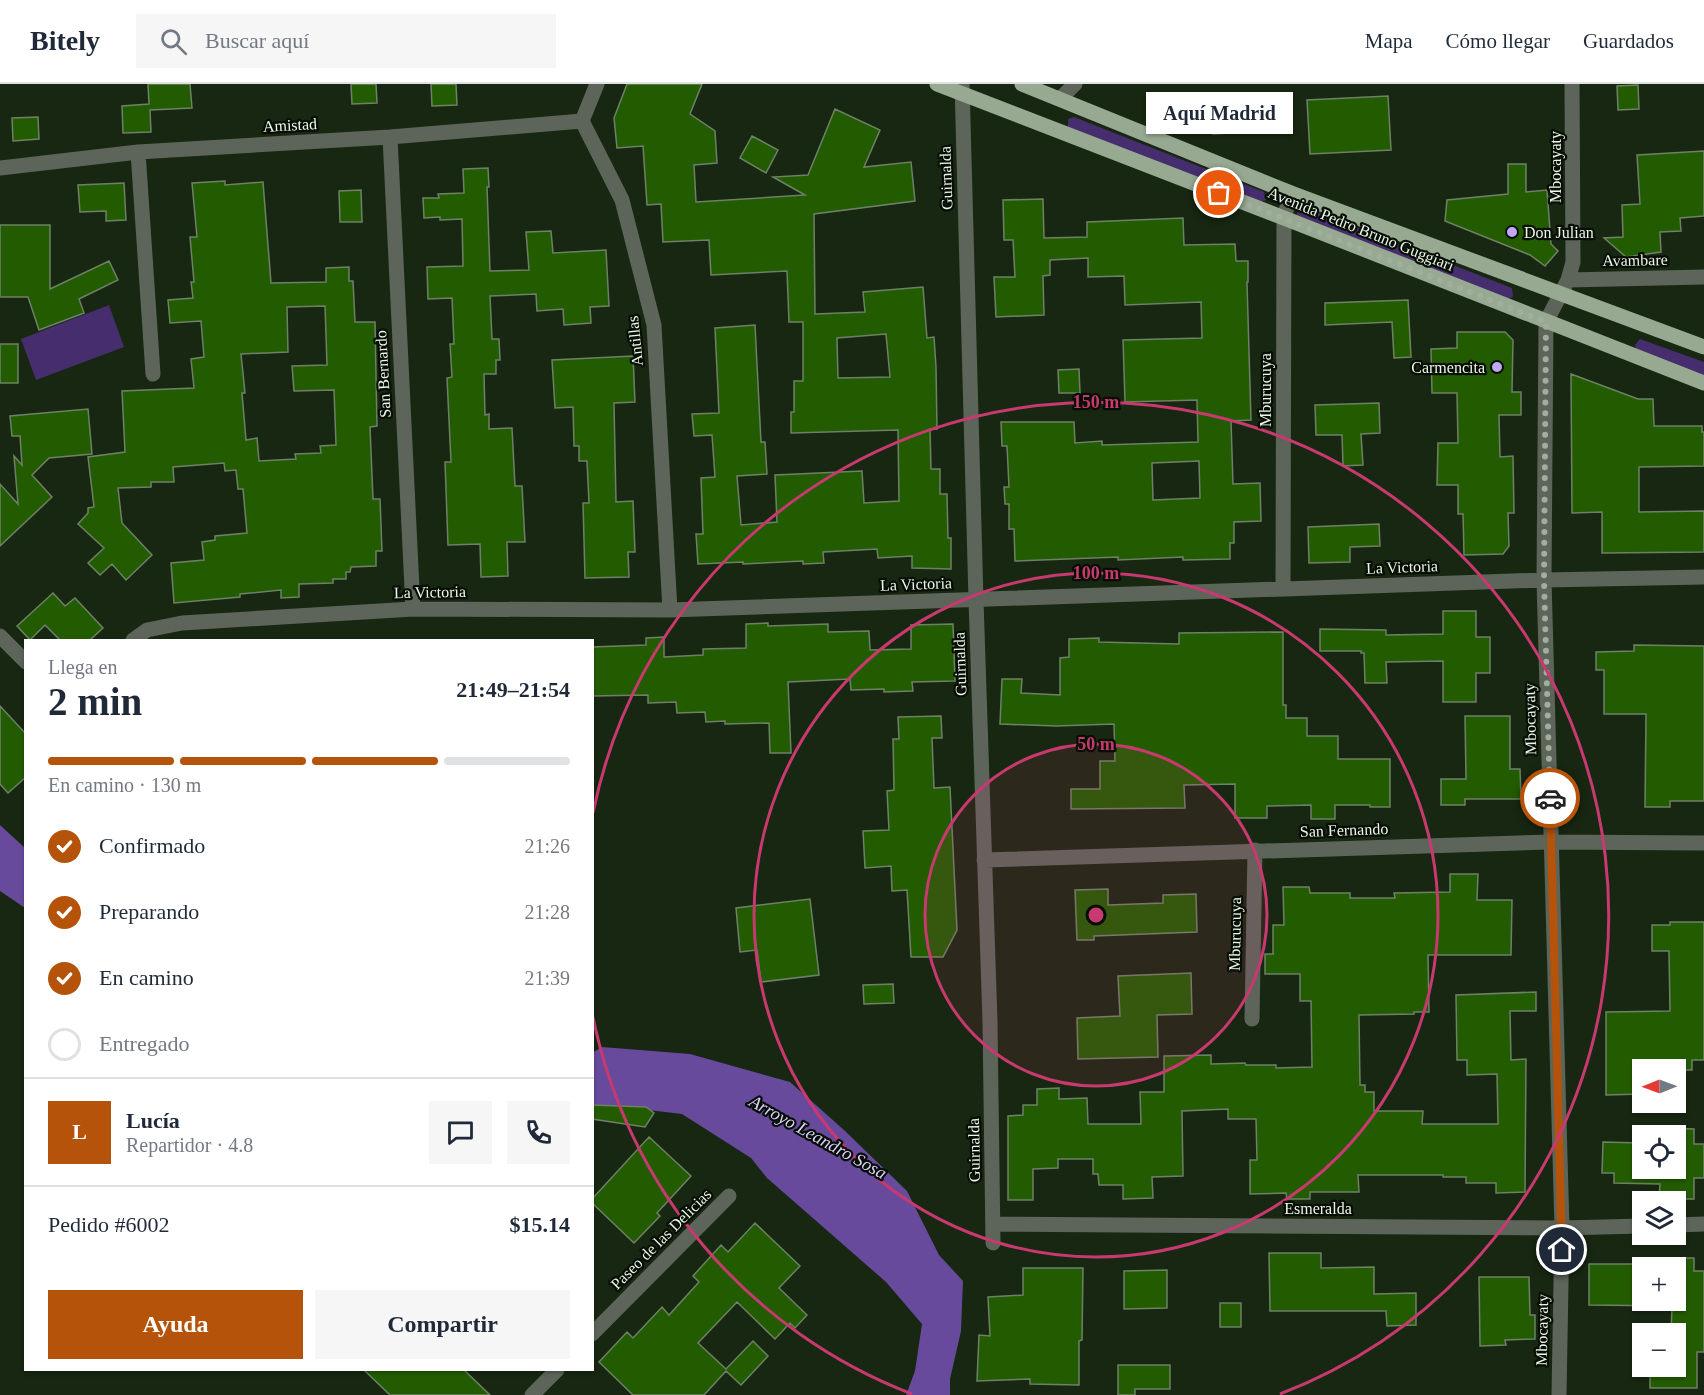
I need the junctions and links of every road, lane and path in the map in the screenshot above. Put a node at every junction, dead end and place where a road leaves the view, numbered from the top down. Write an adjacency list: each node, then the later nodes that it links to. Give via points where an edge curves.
1 (597, 84): 8 (street)
2 (937, 84): 6 (main road, Avenida Pedro Bruno Guggiari)
3 (1022, 84): 7 (main road, Avenida Pedro Bruno Guggiari)
4 (1075, 84): 7 (street)
5 (1572, 84): 15 (street, Mbocayaty, via 1573,262)
6 (962, 89): 13 (main road, Avenida Pedro Bruno Guggiari); 23 (street, Guirnalda)
7 (1060, 99): 12 (main road, Avenida Pedro Bruno Guggiari)
8 (582, 121): 9 (street, Amistad); 25 (street, Antillas, via 622,200 654,325)
9 (390, 137): 10 (street, Amistad); 24 (street, San Bernardo)
10 (138, 152): 11 (street, Amistad); 18 (street)
11 (0, 168)
12 (1291, 193): 13 (street, Mburucuya); 15 (main road, Avenida Pedro Bruno Guggiari)
13 (1284, 218): 16 (main road, Avenida Pedro Bruno Guggiari); 22 (street, Mburucuya)
14 (1704, 277): 15 (street, Avambare)
15 (1564, 287): 16 (street, Mbocayaty); 17 (main road, Avenida Pedro Bruno Guggiari)
16 (1546, 322): 19 (main road, Avenida Pedro Bruno Guggiari); 21 (street, Mbocayaty)
17 (1704, 347)
18 (153, 374)
19 (1704, 383)
20 (1704, 577): 21 (street, La Victoria)
21 (1544, 580): 22 (street, La Victoria); 29 (street, Mbocayaty)
22 (1283, 589): 23 (street, La Victoria)
23 (976, 600): 25 (street, La Victoria); 32 (street, Guirnalda)
24 (413, 609): 25 (street, La Victoria); 27 (street, La Victoria, via 182,623 147,630)
25 (670, 610)
26 (0, 636): 28 (street)
27 (134, 639)
28 (24, 660)
29 (1551, 842): 30 (street, San Fernando); 31 (street, San Fernando); 39 (street, Mbocayaty)
30 (1704, 843)
31 (1255, 850): 32 (street, San Fernando); 33 (street, Mburucuya)
32 (984, 860): 35 (street, Guirnalda)
33 (1251, 1019)
34 (729, 1196): 41 (street, Paseo de las Delicias)
35 (994, 1224): 39 (street, Esmeralda); 40 (street, Guirnalda)
36 (1704, 1224): 37 (street)
37 (1686, 1225)
38 (1632, 1226): 39 (street, Esmeralda)
39 (1562, 1228): 44 (street, Mbocayaty)
40 (993, 1244)
41 (594, 1332)
42 (556, 1371): 43 (street)
43 (532, 1395)
44 (1559, 1395)

